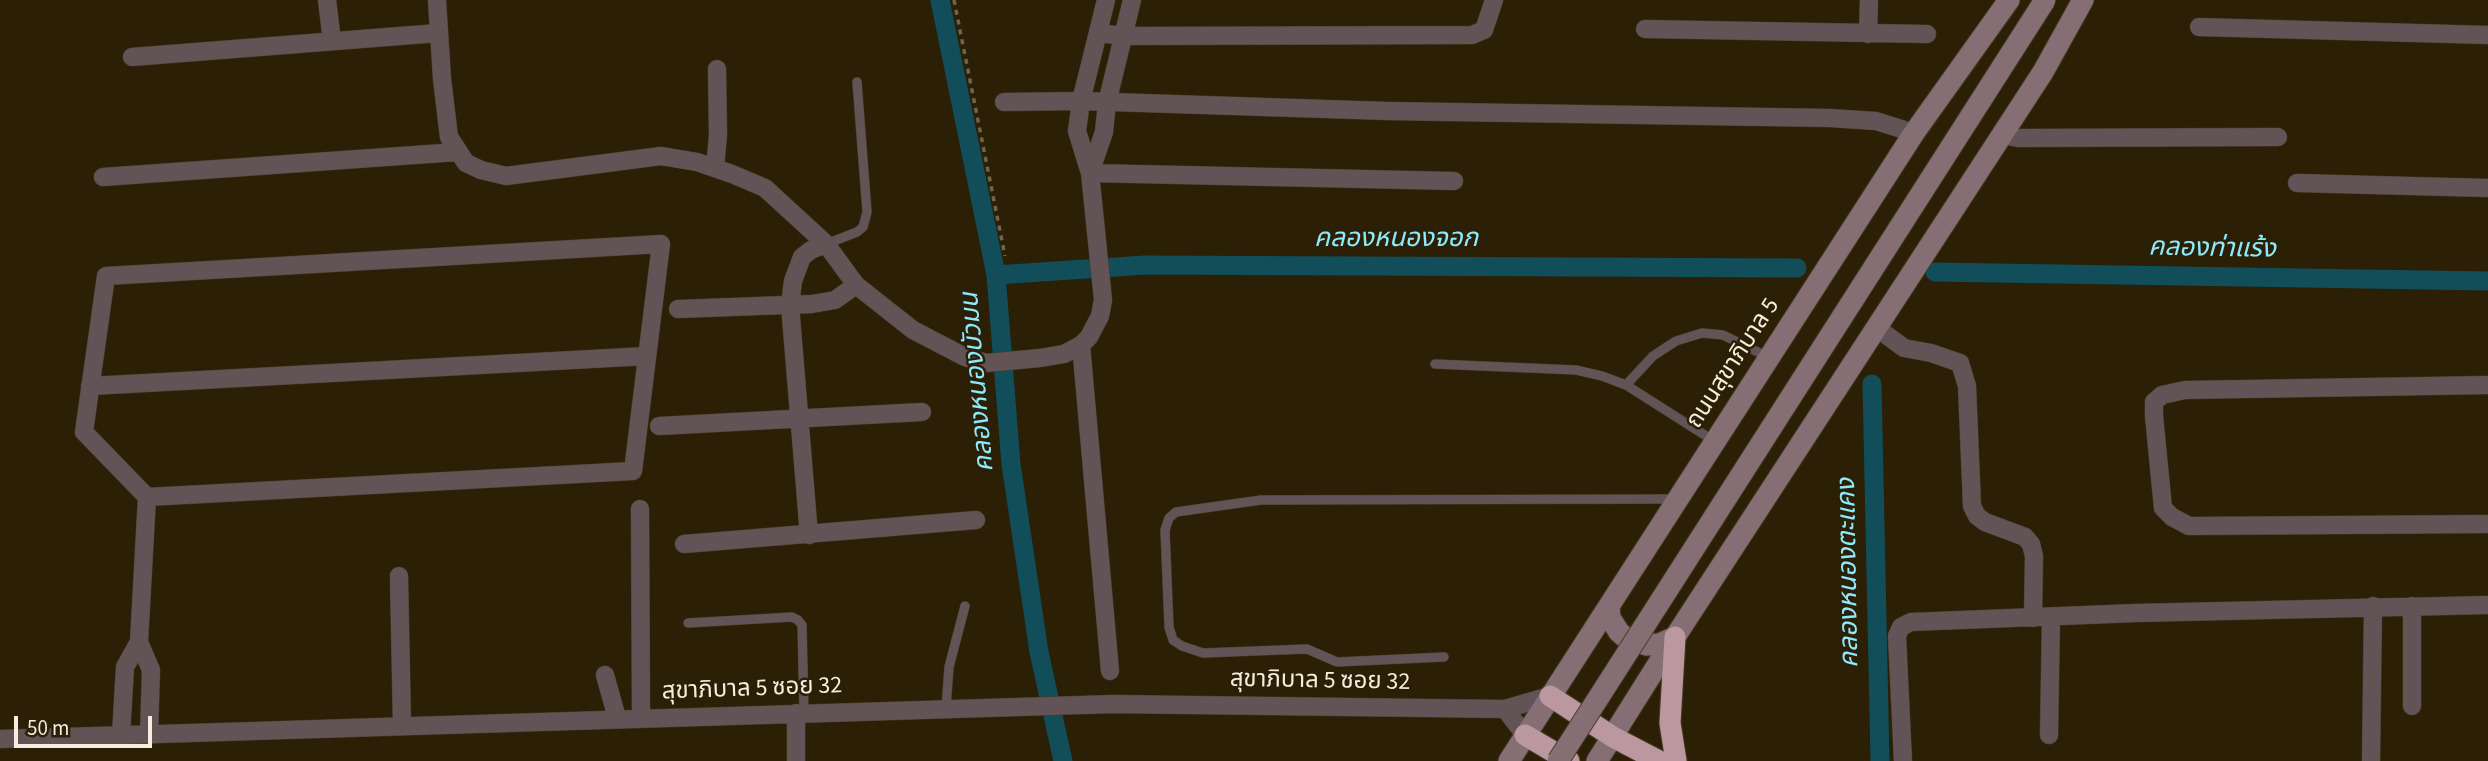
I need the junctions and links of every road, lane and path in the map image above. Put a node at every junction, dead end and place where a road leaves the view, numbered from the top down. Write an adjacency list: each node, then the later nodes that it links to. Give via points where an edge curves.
1 (327, 0): 19 (street)
2 (437, 0): 13 (street)
3 (954, 0): 39 (path)
4 (1106, 0): 14 (street)
5 (1132, 0): 18 (street)
6 (1494, 0): 18 (street, via 1484,30 1472,35)
7 (1869, 0): 15 (street)
8 (2009, 0): 28 (main road, ถนนสุขาภิบาล 5)
9 (2045, 0): 91 (main road, bridge)
10 (2083, 0): 29 (main road)
11 (2199, 27): 17 (street)
12 (1644, 29): 15 (street)
13 (438, 33): 19 (street); 31 (street, via 449,137)
14 (1098, 33): 18 (street); 23 (street)
15 (1868, 33): 16 (street)
16 (1927, 34)
17 (2488, 34)
18 (1123, 36): 25 (street)
19 (332, 41): 20 (street)
20 (132, 57)
21 (717, 69): 32 (street)
22 (857, 82): 38 (lane, via 867,212 857,232)
23 (1082, 101): 24 (street); 25 (street); 26 (street)
24 (1004, 102)
25 (1107, 103): 27 (street); 28 (street, via 1830,118 1876,121)
26 (1077, 131): 27 (street); 33 (street)
27 (1104, 132): 33 (street)
28 (1914, 133): 46 (main road, ถนนสุขาภิบาล 5)
29 (2002, 135): 30 (street); 43 (main road)
30 (2278, 137)
31 (457, 152): 32 (street, via 466,163 506,176 661,156); 34 (street)
32 (715, 168): 38 (street, via 765,188)
33 (1090, 173): 35 (street); 44 (street, via 1103,300 1100,316)
34 (103, 177)
35 (1454, 181)
36 (2297, 183): 37 (street)
37 (2488, 188)
38 (826, 244): 40 (street); 41 (street, via 802,257)
39 (1005, 256)
40 (856, 285): 41 (street, via 835,300); 44 (street, via 914,330 986,363 1064,354)
41 (790, 305): 42 (street); 52 (street)
42 (678, 309)
43 (1877, 328): 68 (street, via 1904,348 1960,363 1967,386 1972,506 1985,522 2025,537 2031,544); 70 (main road)
44 (1081, 345): 73 (street)
45 (647, 356): 50 (street); 50 (street, via 662,244 106,276); 55 (street, via 633,471)
46 (1769, 358): 48 (lane, via 1723,335 1702,333 1676,341 1653,356); 54 (main road, ถนนสุขาภิบาล 5)
47 (1435, 364): 48 (lane, via 1576,370)
48 (1626, 385): 54 (lane)
49 (2488, 385): 59 (street, via 2185,390 2162,395 2154,402 2163,508 2189,526)
50 (90, 386): 55 (street, via 83,432)
51 (922, 412): 52 (street)
52 (800, 419): 53 (street); 60 (street)
53 (659, 426)
54 (1715, 442): 56 (main road, ถนนสุขาภิบาล 5)
55 (147, 497): 71 (street)
56 (1678, 499): 65 (main road, ถนนสุขาภิบาล 5); 72 (lane, via 1261,500 1176,512 1169,518 1165,530 1169,627 1173,640 1182,646 1203,653 1307,649 1337,662)
57 (640, 509): 81 (street)
58 (976, 520): 60 (street)
59 (2488, 524)
60 (809, 535): 61 (street)
61 (684, 544)
62 (399, 576): 82 (street)
63 (2488, 605): 67 (street)
64 (965, 606): 77 (lane, via 949,667)
65 (1609, 606): 70 (main road, via 1609,618 1628,640 1647,645); 75 (main road, ถนนสุขาภิบาล 5)
66 (2373, 606): 67 (street); 68 (street); 97 (street)
67 (2412, 606): 76 (street)
68 (2042, 617): 86 (street); 96 (street, via 1920,621 1901,627 1897,636)
69 (688, 623): 79 (lane, via 798,620 802,625)
70 (1675, 637): 87 (main road); 95 (highway, via 1670,723)
71 (139, 642): 83 (street, via 125,667); 84 (street, via 151,670)
72 (1444, 657)
73 (1110, 671)
74 (605, 675): 80 (street)
75 (1550, 696): 78 (street, สุขาภิบาล 5 ซอย 32); 85 (main road, ถนนสุขาภิบาล 5); 87 (highway)
76 (2412, 706)
77 (946, 708): 78 (street, สุขาภิบาล 5 ซอย 32); 79 (street, สุขาภิบาล 5 ซอย 32)
78 (1505, 709): 85 (street)
79 (800, 713): 81 (street, สุขาภิบาล 5 ซอย 32); 89 (street)
80 (617, 718): 81 (street, สุขาภิบาล 5 ซอย 32); 82 (street, สุขาภิบาล 5 ซอย 32)
81 (641, 718)
82 (402, 726): 84 (street, สุขาภิบาล 5 ซอย 32)
83 (121, 735): 84 (street, สุขาภิบาล 5 ซอย 32); 88 (street, สุขาภิบาล 5 ซอย 32)
84 (149, 735)
85 (1525, 735): 90 (main road, ถนนสุขาภิบาล 5); 92 (highway)
86 (2049, 735)
87 (1614, 737): 93 (main road); 94 (highway)
88 (0, 739)
89 (796, 761)
90 (1509, 761)
91 (1558, 761)
92 (1569, 761)
93 (1597, 761)
94 (1659, 761)
95 (1676, 761)
96 (1903, 761)
97 (2371, 761)

